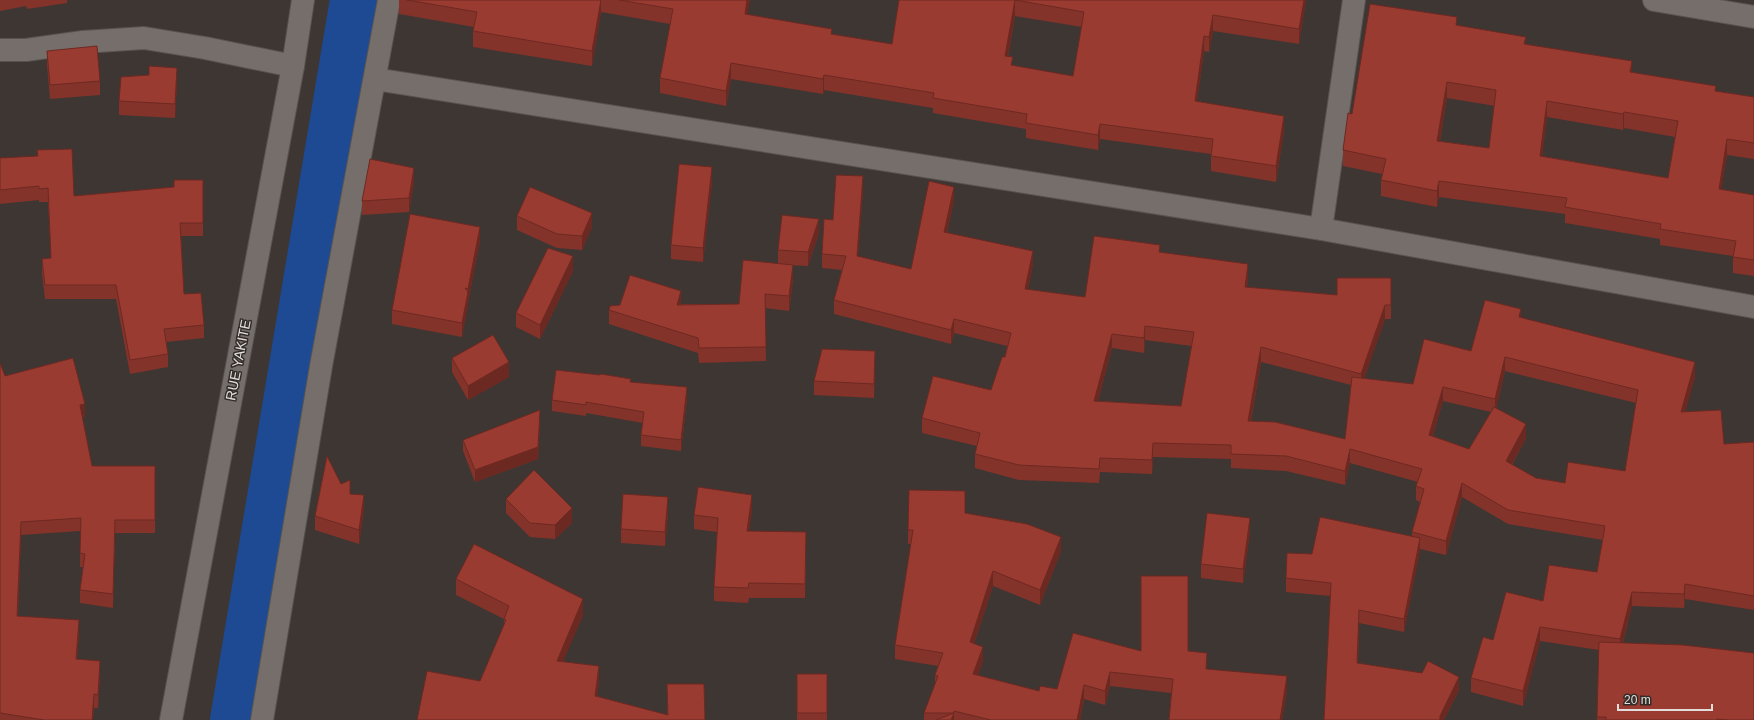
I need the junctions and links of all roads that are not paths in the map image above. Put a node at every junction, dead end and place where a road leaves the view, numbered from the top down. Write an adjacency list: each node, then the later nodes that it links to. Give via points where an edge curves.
1 (303, 0): 7 (street, RUE YAKITE)
2 (389, 0): 8 (street)
3 (1354, 0): 9 (street)
4 (1654, 0): 5 (street)
5 (1754, 17)
6 (0, 50): 7 (street, via 26,50 83,42 144,38)
7 (293, 66): 11 (street, RUE YAKITE)
8 (375, 79): 9 (street); 12 (street, via 321,366)
9 (1321, 230): 10 (street)
10 (1754, 307)
11 (171, 720)
12 (262, 720)

